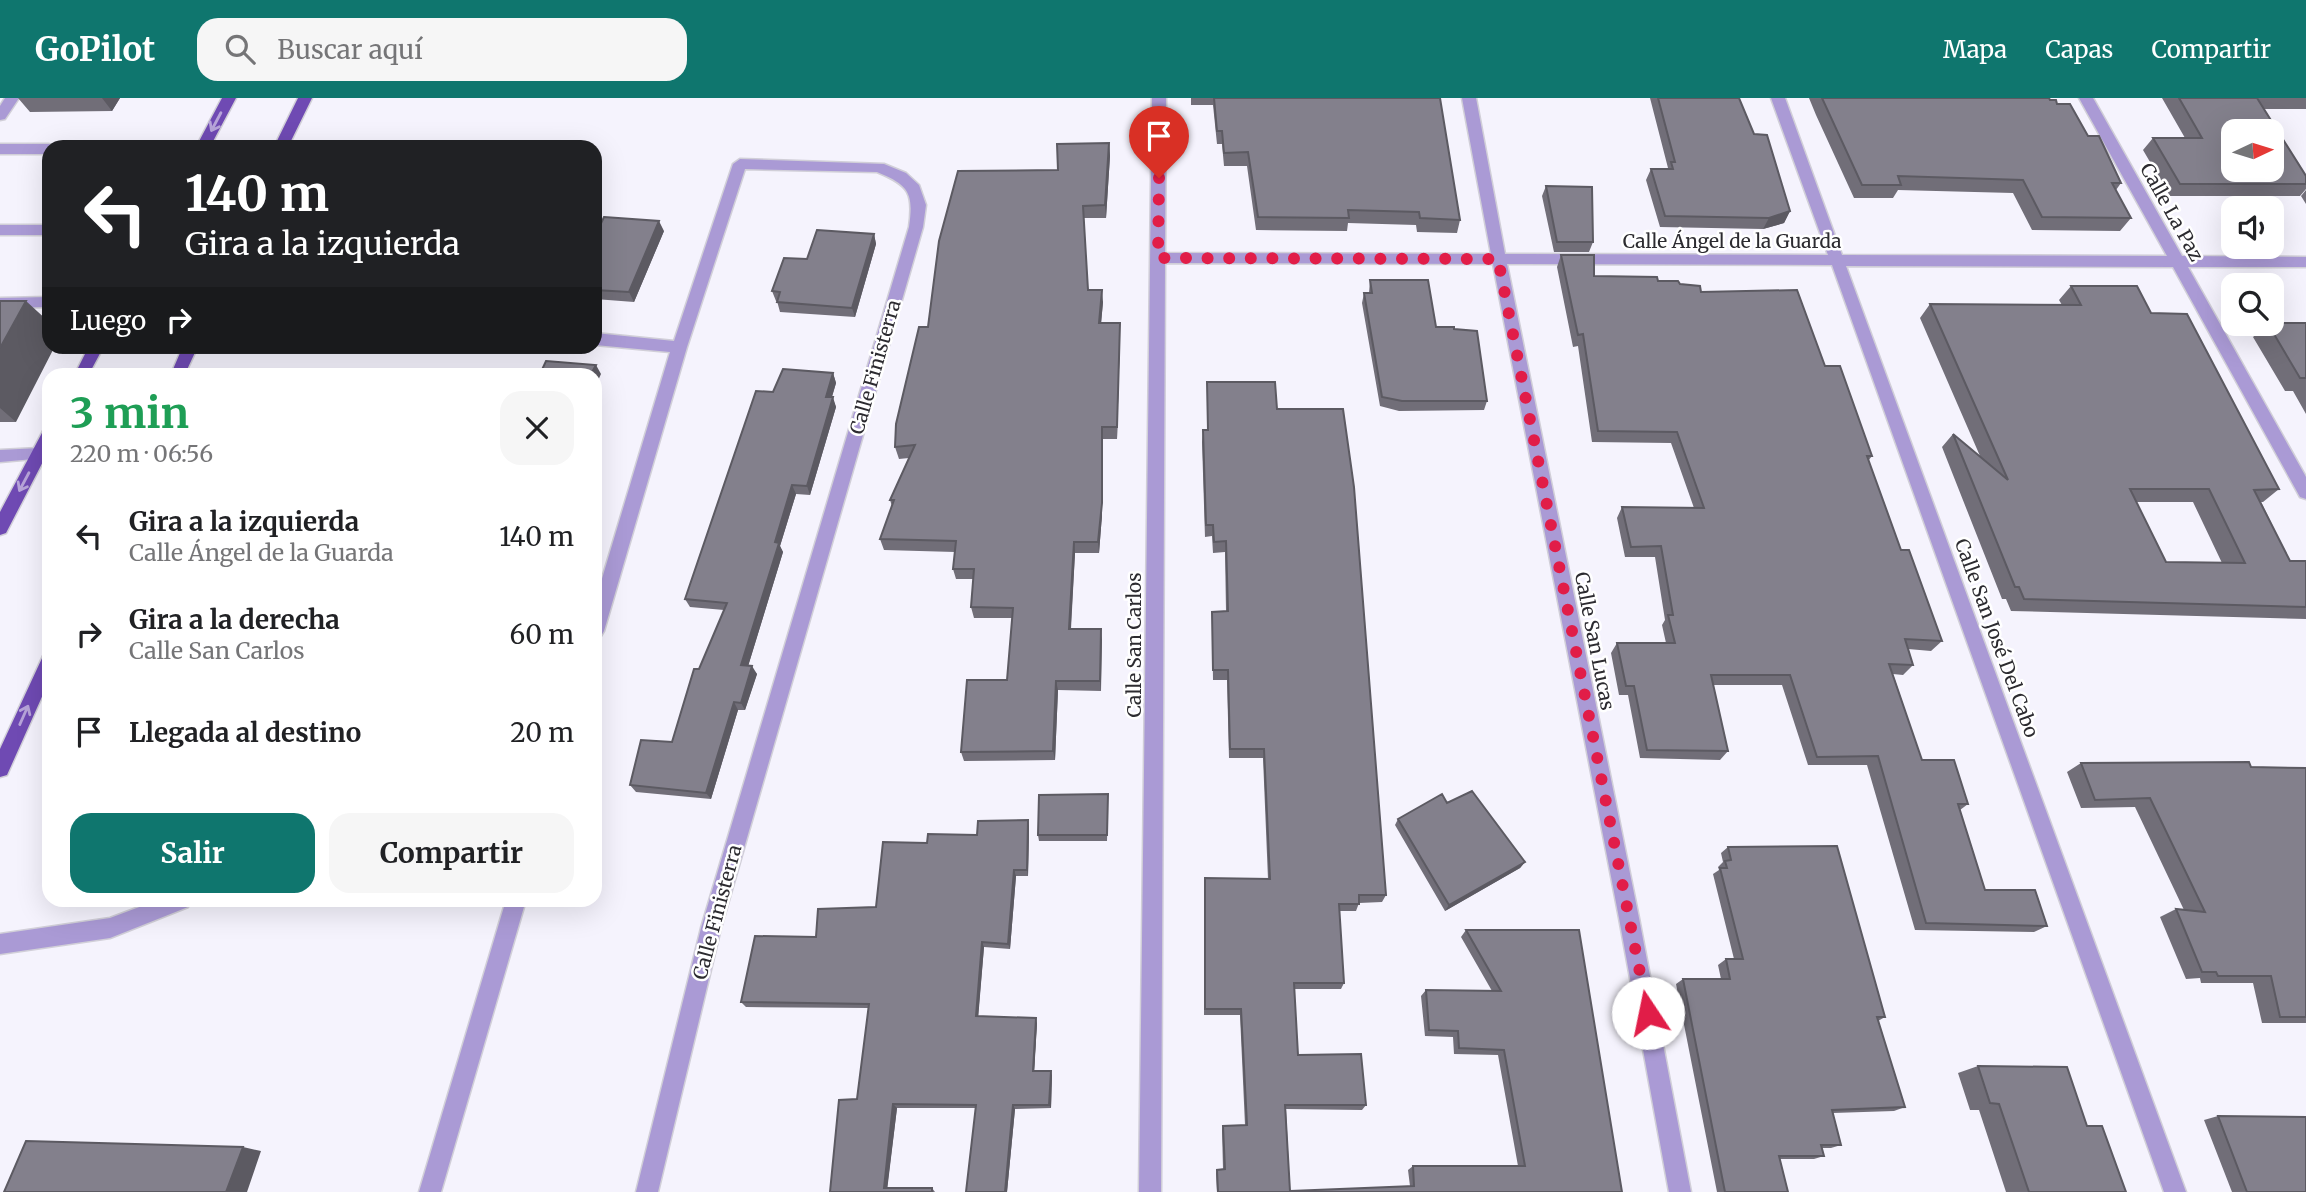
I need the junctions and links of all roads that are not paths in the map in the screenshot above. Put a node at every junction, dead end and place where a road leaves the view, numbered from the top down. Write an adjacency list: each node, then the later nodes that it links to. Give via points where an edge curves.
1 (12, 98): 8 (street)
2 (229, 98): 9 (main road, one-way to 9)
3 (305, 98): 10 (main road)
4 (1159, 98): 15 (street, Calle San Carlos)
5 (1469, 98): 16 (street, Calle San Lucas)
6 (1778, 98): 17 (street, Calle San José Del Cabo)
7 (2086, 98): 18 (street, Calle La Paz)
8 (0, 116)
9 (207, 140)
10 (284, 140)
11 (0, 149): 12 (street)
12 (42, 149)
13 (0, 230): 14 (street)
14 (42, 230)
15 (1158, 258): 16 (street, Calle Ángel de la Guarda); 37 (street, Calle San Carlos)
16 (1498, 259): 17 (street, Calle Ángel de la Guarda); 38 (street, Calle San Lucas)
17 (1838, 261): 18 (street, Calle Ángel de la Guarda); 39 (street, Calle San José Del Cabo)
18 (2178, 262): 19 (street, Calle Ángel de la Guarda); 27 (street, Calle La Paz)
19 (2306, 262)
20 (42, 302): 21 (street)
21 (0, 303)
22 (602, 340): 23 (street)
23 (679, 346): 29 (street, Calle Finisterra); 36 (street, Calle Finisterra, via 740,164 879,167 901,176 914,188 919,205 916,226 711,928)
24 (42, 448): 25 (main road)
25 (39, 454): 26 (street); 28 (main road, one-way to 28)
26 (0, 456)
27 (2306, 492)
28 (0, 528)
29 (602, 607)
30 (42, 676): 31 (main road, one-way to 30)
31 (0, 769)
32 (163, 907): 34 (street, via 110,928)
33 (514, 907): 35 (street)
34 (0, 944)
35 (430, 1192)
36 (647, 1192)
37 (1150, 1192)
38 (1680, 1192)
39 (2175, 1192)

